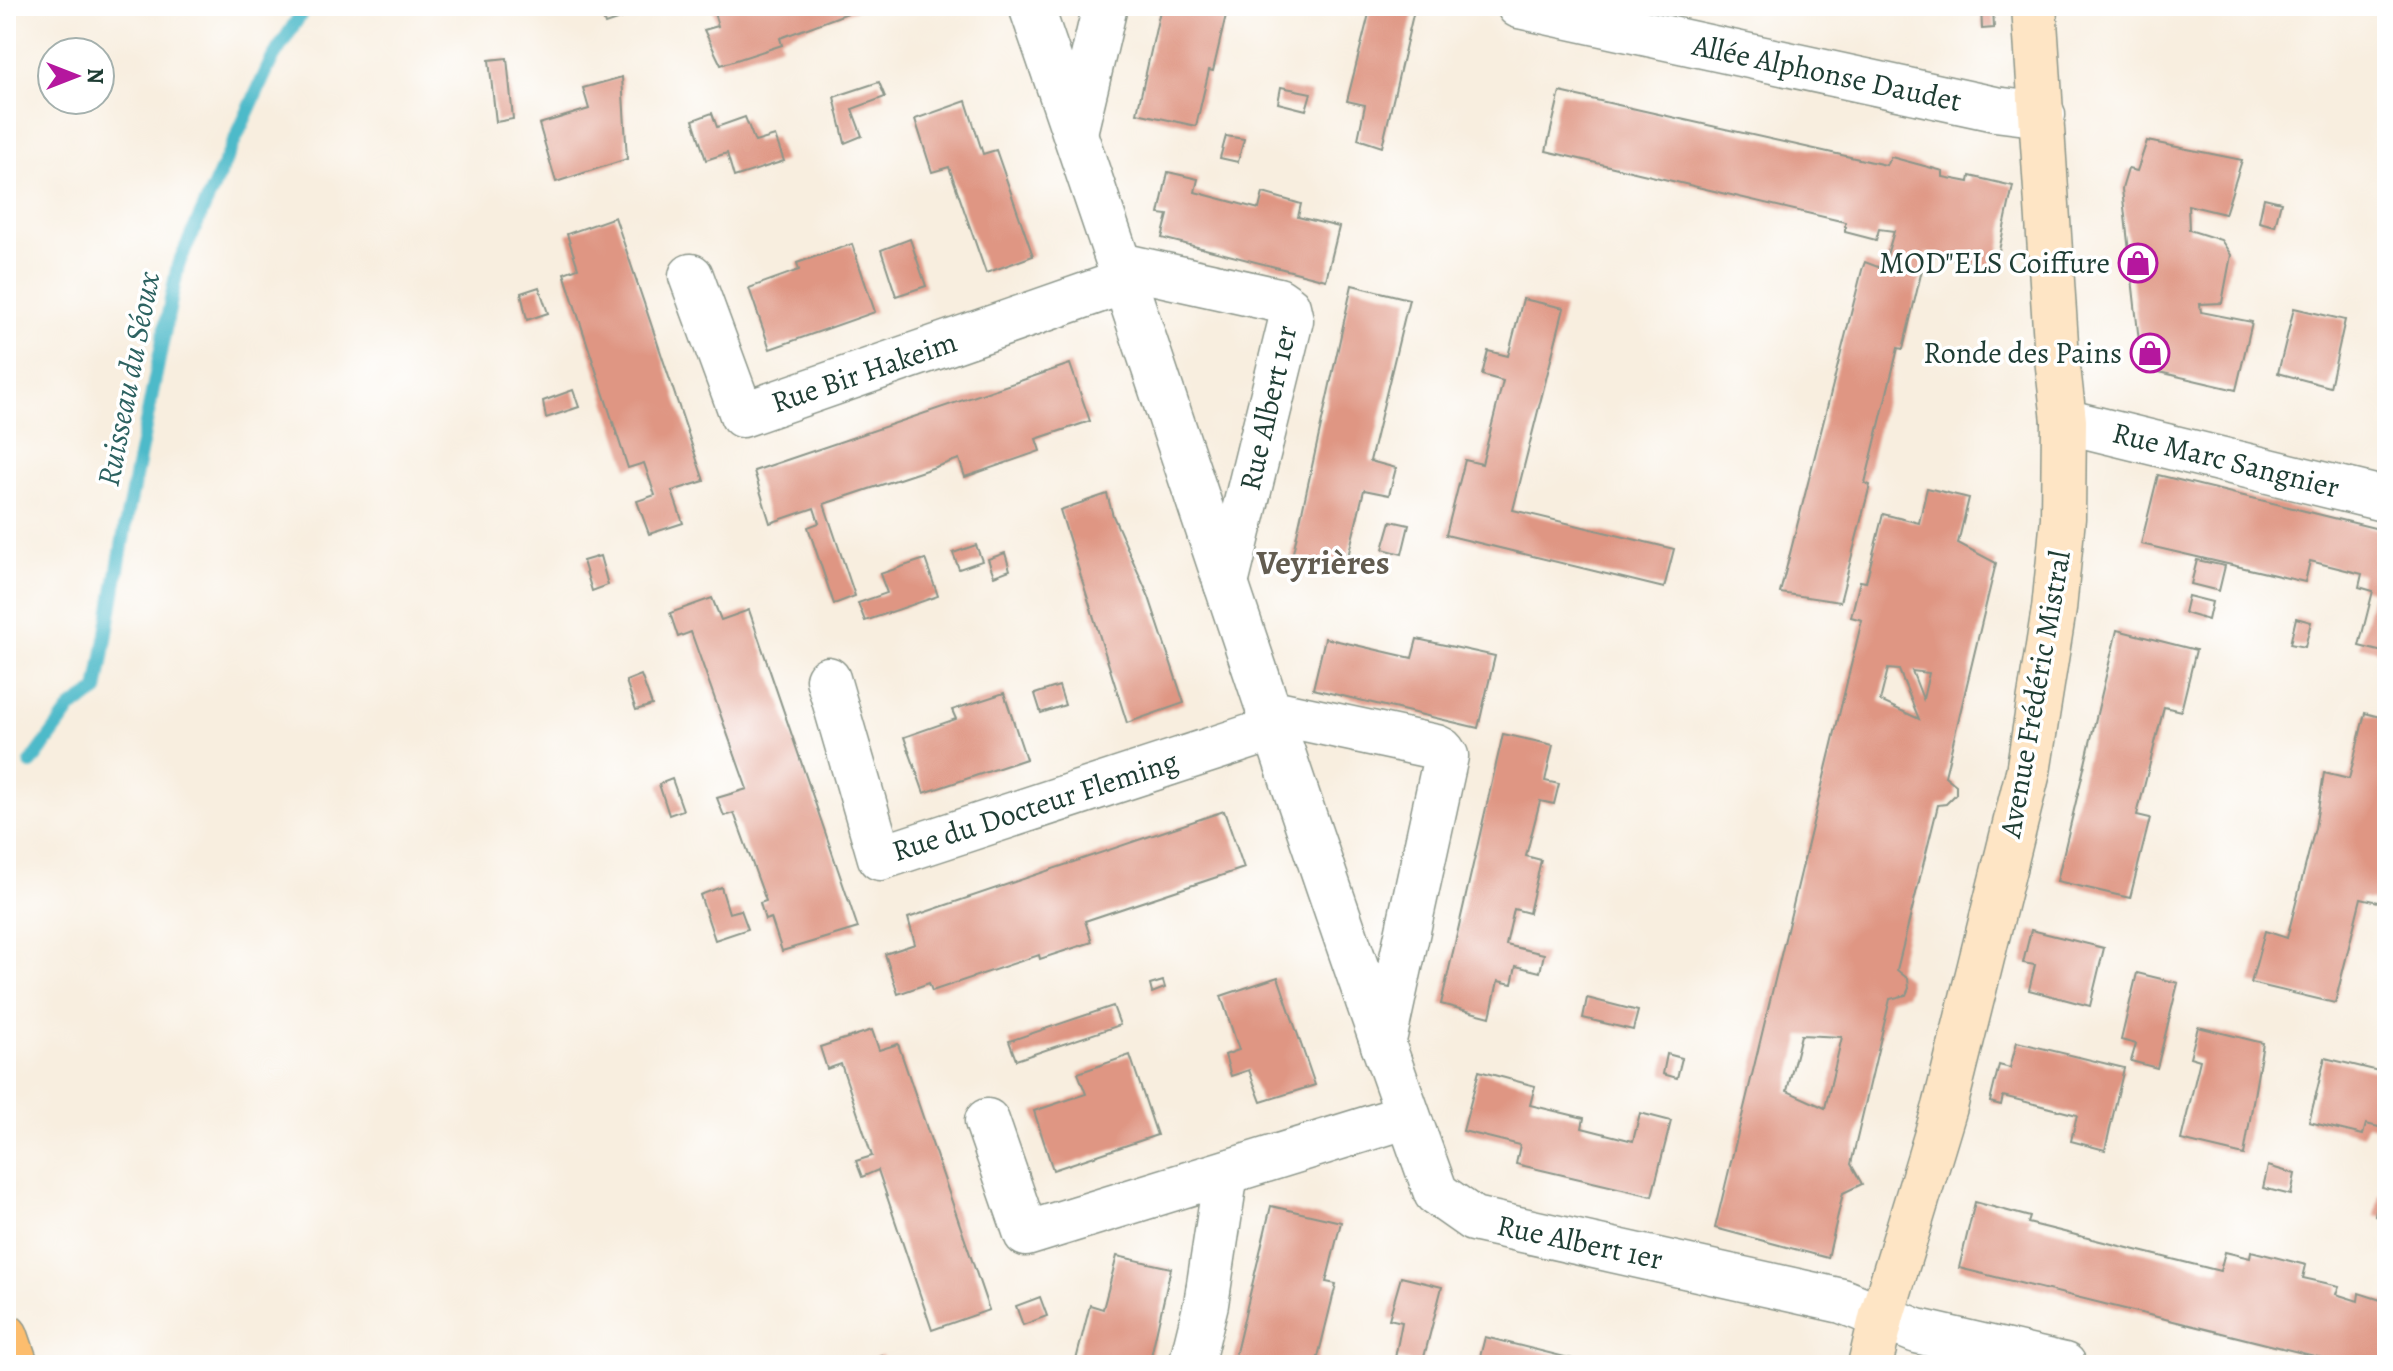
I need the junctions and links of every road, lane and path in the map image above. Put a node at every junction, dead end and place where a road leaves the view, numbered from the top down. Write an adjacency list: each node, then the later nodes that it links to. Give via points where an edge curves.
1 (1031, 6): 6 (street, Rue Albert 1er)
2 (1105, 6): 6 (street)
3 (1519, 6): 5 (street, Allée Alphonse Daudet)
4 (2034, 6): 5 (street, Avenue Frédéric Mistral)
5 (2043, 115): 9 (street, Avenue Frédéric Mistral)
6 (1075, 133): 7 (street, Rue Albert 1er)
7 (1123, 273): 8 (street, Rue Bir Hakeim, via 742,415); 11 (street, Rue Albert 1er); 11 (street, Rue Albert 1er, via 1278,300 1288,307 1291,320)
8 (691, 276)
9 (2064, 421): 10 (street, Rue Marc Sangnier); 18 (street, Avenue Frédéric Mistral, via 2057,579 2028,772 1945,1107)
10 (2387, 500)
11 (1226, 584): 13 (street, Rue Albert 1er)
12 (828, 679): 13 (street, Rue du Docteur Fleming, via 880,858)
13 (1271, 720): 14 (street, Rue Albert 1er); 14 (street, via 1436,747 1446,756)
14 (1382, 1046): 15 (street, Rue Albert 1er)
15 (1408, 1116): 17 (street); 18 (street, Rue Albert 1er, via 1436,1193 1473,1219 1827,1297)
16 (987, 1121): 17 (street, via 1026,1234)
17 (1226, 1173): 21 (street)
18 (1882, 1315): 22 (street, Avenue Frédéric Mistral); 23 (street, Rue Albert 1er, via 1917,1331)
19 (6, 1336): 20 (highway)
20 (16, 1365)
21 (1191, 1365)
22 (1870, 1365)
23 (2064, 1365)

